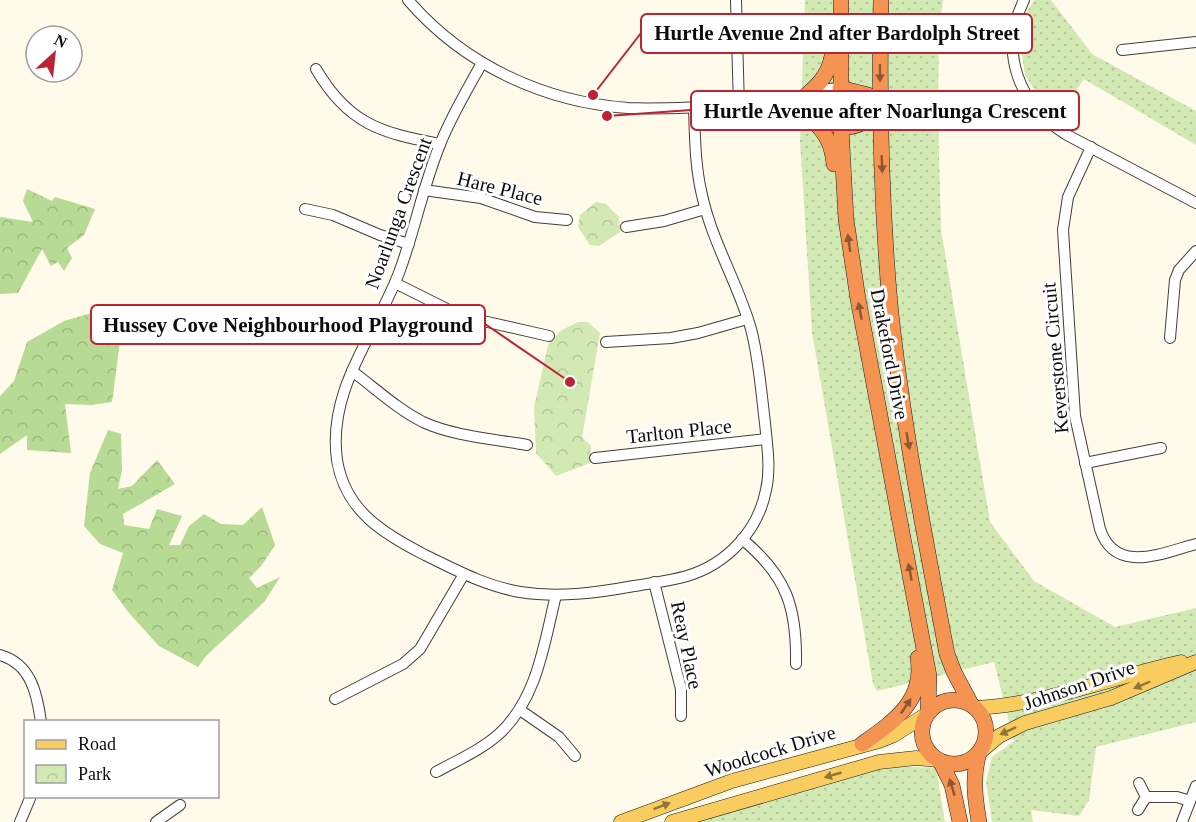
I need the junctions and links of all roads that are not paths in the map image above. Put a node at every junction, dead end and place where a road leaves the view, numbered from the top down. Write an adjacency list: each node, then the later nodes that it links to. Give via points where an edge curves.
1 (408, 0): 8 (street, via 430,23)
2 (736, 0): 13 (street)
3 (840, 0): 10 (highway, Drakeford Drive); 11 (highway, via 835,11 833,60 825,77)
4 (881, 0): 12 (highway, Drakeford Drive, one-way to 12)
5 (1024, 0): 19 (street, via 1013,38 1014,66 1020,85 1047,121)
6 (1196, 42): 7 (street)
7 (1122, 50)
8 (482, 63): 15 (street, via 528,86 591,104); 18 (street, Noarlunga Crescent)
9 (316, 69): 18 (street, via 340,103 374,127)
10 (840, 88): 11 (street); 12 (highway, via 868,95); 17 (highway, Drakeford Drive)
11 (803, 98): 14 (street)
12 (880, 105): 17 (highway, via 863,124); 50 (highway, Drakeford Drive, one-way to 50, via 890,304 907,433 947,654)
13 (739, 107): 14 (street); 15 (street)
14 (753, 107): 16 (street)
15 (694, 108): 23 (street, Noarlunga Crescent, via 697,170)
16 (812, 120): 17 (street); 24 (highway, via 833,148 838,196)
17 (841, 128): 24 (highway, Drakeford Drive)
18 (440, 144): 20 (street, Noarlunga Crescent)
19 (1091, 147): 21 (street); 39 (street, Keverstone Circuit, via 1068,197 1063,230 1072,390)
20 (424, 190): 25 (street, Hare Place, via 481,198 535,217); 27 (street, Noarlunga Crescent)
21 (1196, 203)
22 (305, 208): 27 (street)
23 (705, 209): 26 (street); 30 (street, Noarlunga Crescent)
24 (846, 219): 45 (highway, Drakeford Drive, one-way to 24)
25 (567, 220)
26 (626, 227)
27 (409, 244): 29 (street, Noarlunga Crescent)
28 (1196, 251): 32 (street, via 1175,280)
29 (395, 283): 31 (street, via 461,316); 34 (street, Noarlunga Crescent)
30 (747, 319): 33 (street, via 671,338); 35 (street, Noarlunga Crescent, via 759,365)
31 (549, 336)
32 (1170, 338)
33 (606, 342)
34 (352, 371): 36 (street, via 425,422); 42 (street, Noarlunga Crescent, via 339,405 336,427 337,459 345,485 362,512 390,537)
35 (766, 439): 38 (street, Tarlton Place); 40 (street, Noarlunga Crescent, via 766,491)
36 (527, 445)
37 (1161, 448): 39 (street)
38 (595, 458)
39 (1085, 463): 41 (street, Keverstone Circuit, via 1102,536 1112,550 1134,558)
40 (742, 540): 43 (street, Noarlunga Crescent, via 703,570); 48 (street, via 775,572 788,598 796,635)
41 (1196, 544)
42 (464, 574): 44 (street, Noarlunga Crescent, via 496,587); 49 (street, via 420,650 403,664)
43 (654, 582): 44 (street, Noarlunga Crescent); 53 (street, Reay Place, via 681,689)
44 (556, 595): 51 (street, via 534,679)
45 (921, 629): 52 (highway, Drakeford Drive, via 929,676); 55 (highway, one-way to 45, via 893,722 911,699 919,674 916,640)
46 (0, 655): 54 (street, via 19,664 28,674)
47 (1196, 660): 50 (main road, Johnson Drive, via 1037,700 1006,706); 56 (main road, Johnson Drive, one-way to 56, via 1111,698 1025,723)
48 (796, 664)
49 (335, 699)
50 (974, 706): 52 (highway, via 945,701); 56 (highway, via 985,722 985,743)
51 (520, 710): 57 (street, via 559,736); 59 (street, via 483,746)
52 (928, 714): 55 (main road, Woodcock Drive, via 894,735); 58 (highway, via 923,739)
53 (681, 716)
54 (41, 720)
55 (862, 744): 69 (main road, Woodcock Drive, one-way to 55, via 732,781)
56 (979, 752): 58 (highway, via 956,764); 72 (highway, via 974,776)
57 (575, 756)
58 (939, 760): 70 (main road, Woodcock Drive, one-way to 70, via 879,762); 71 (highway, one-way to 58, via 952,785)
59 (436, 772)
60 (1139, 783): 62 (street)
61 (1196, 786): 64 (street)
62 (1146, 797): 64 (street); 66 (street)
63 (30, 798): 67 (street)
64 (1190, 801): 73 (street)
65 (180, 805): 68 (street)
66 (1138, 810)
67 (20, 822)
68 (156, 822)
69 (621, 822)
70 (672, 822)
71 (960, 822)
72 (979, 822)
73 (1182, 822)

